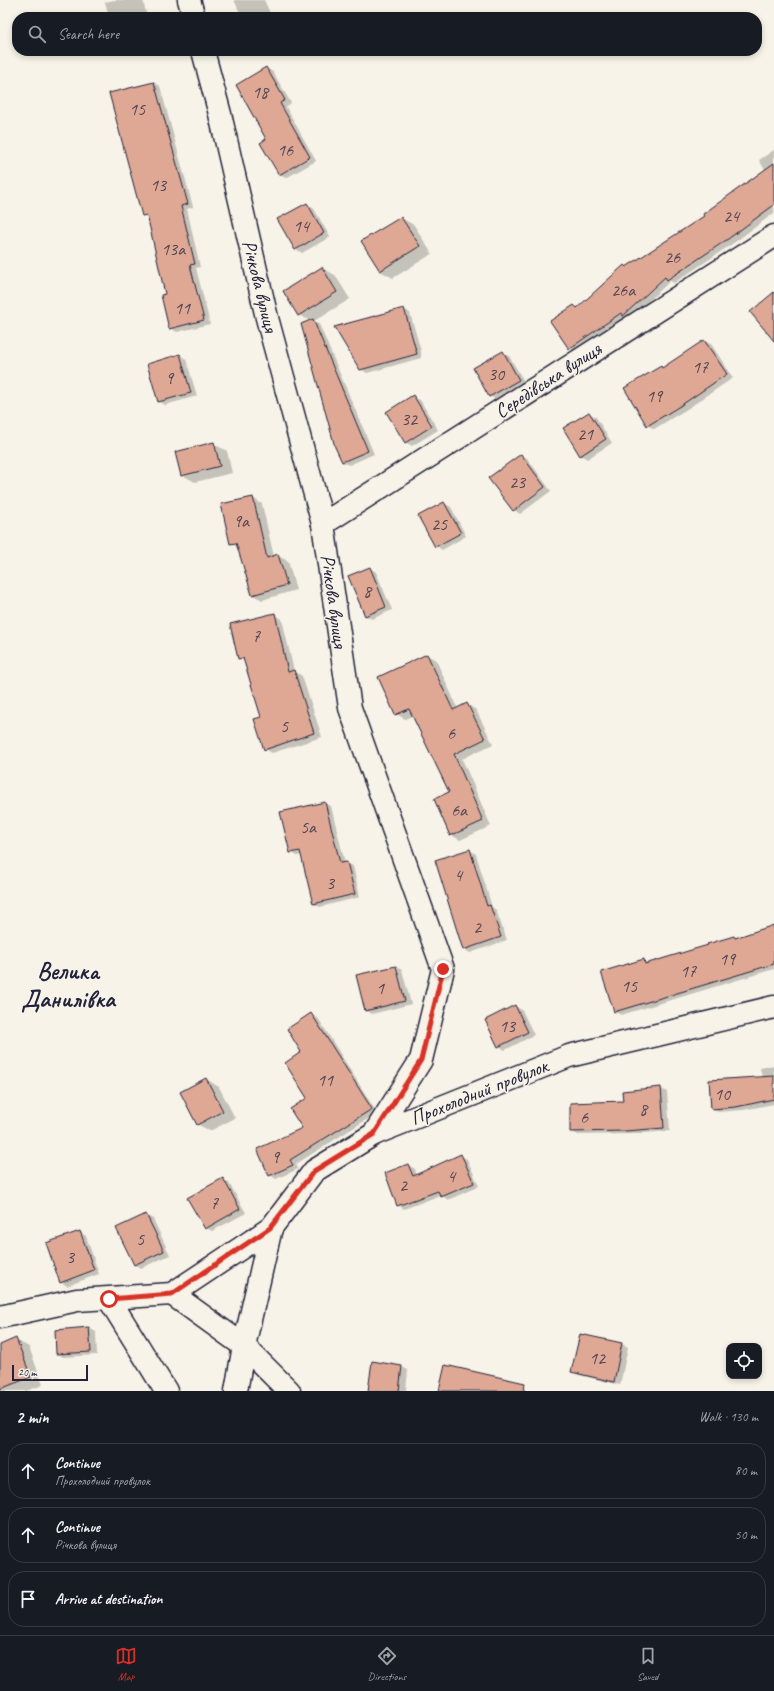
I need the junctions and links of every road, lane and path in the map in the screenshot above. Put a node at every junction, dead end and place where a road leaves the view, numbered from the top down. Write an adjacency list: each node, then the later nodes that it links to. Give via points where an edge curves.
1 (189, 0): 2 (street)
2 (193, 12)
3 (204, 56): 5 (street, Річкова вулиця, via 267,318)
4 (774, 236): 5 (street, Середівська вулиця)
5 (323, 524): 7 (street, Річкова вулиця, via 350,708 443,969 421,1060)
6 (774, 1007): 7 (street, Прохолодний провулок, via 569,1056)
7 (374, 1134): 8 (street, Прохолодний провулок, via 314,1171)
8 (270, 1228): 9 (street, Прохолодний провулок); 12 (street)
9 (172, 1294): 10 (street, Прохолодний провулок); 12 (street)
10 (109, 1299): 11 (street, Прохолодний провулок, via 78,1300); 13 (street)
11 (0, 1317)
12 (244, 1346): 14 (street); 15 (street)
13 (166, 1391)
14 (236, 1391)
15 (289, 1391)

